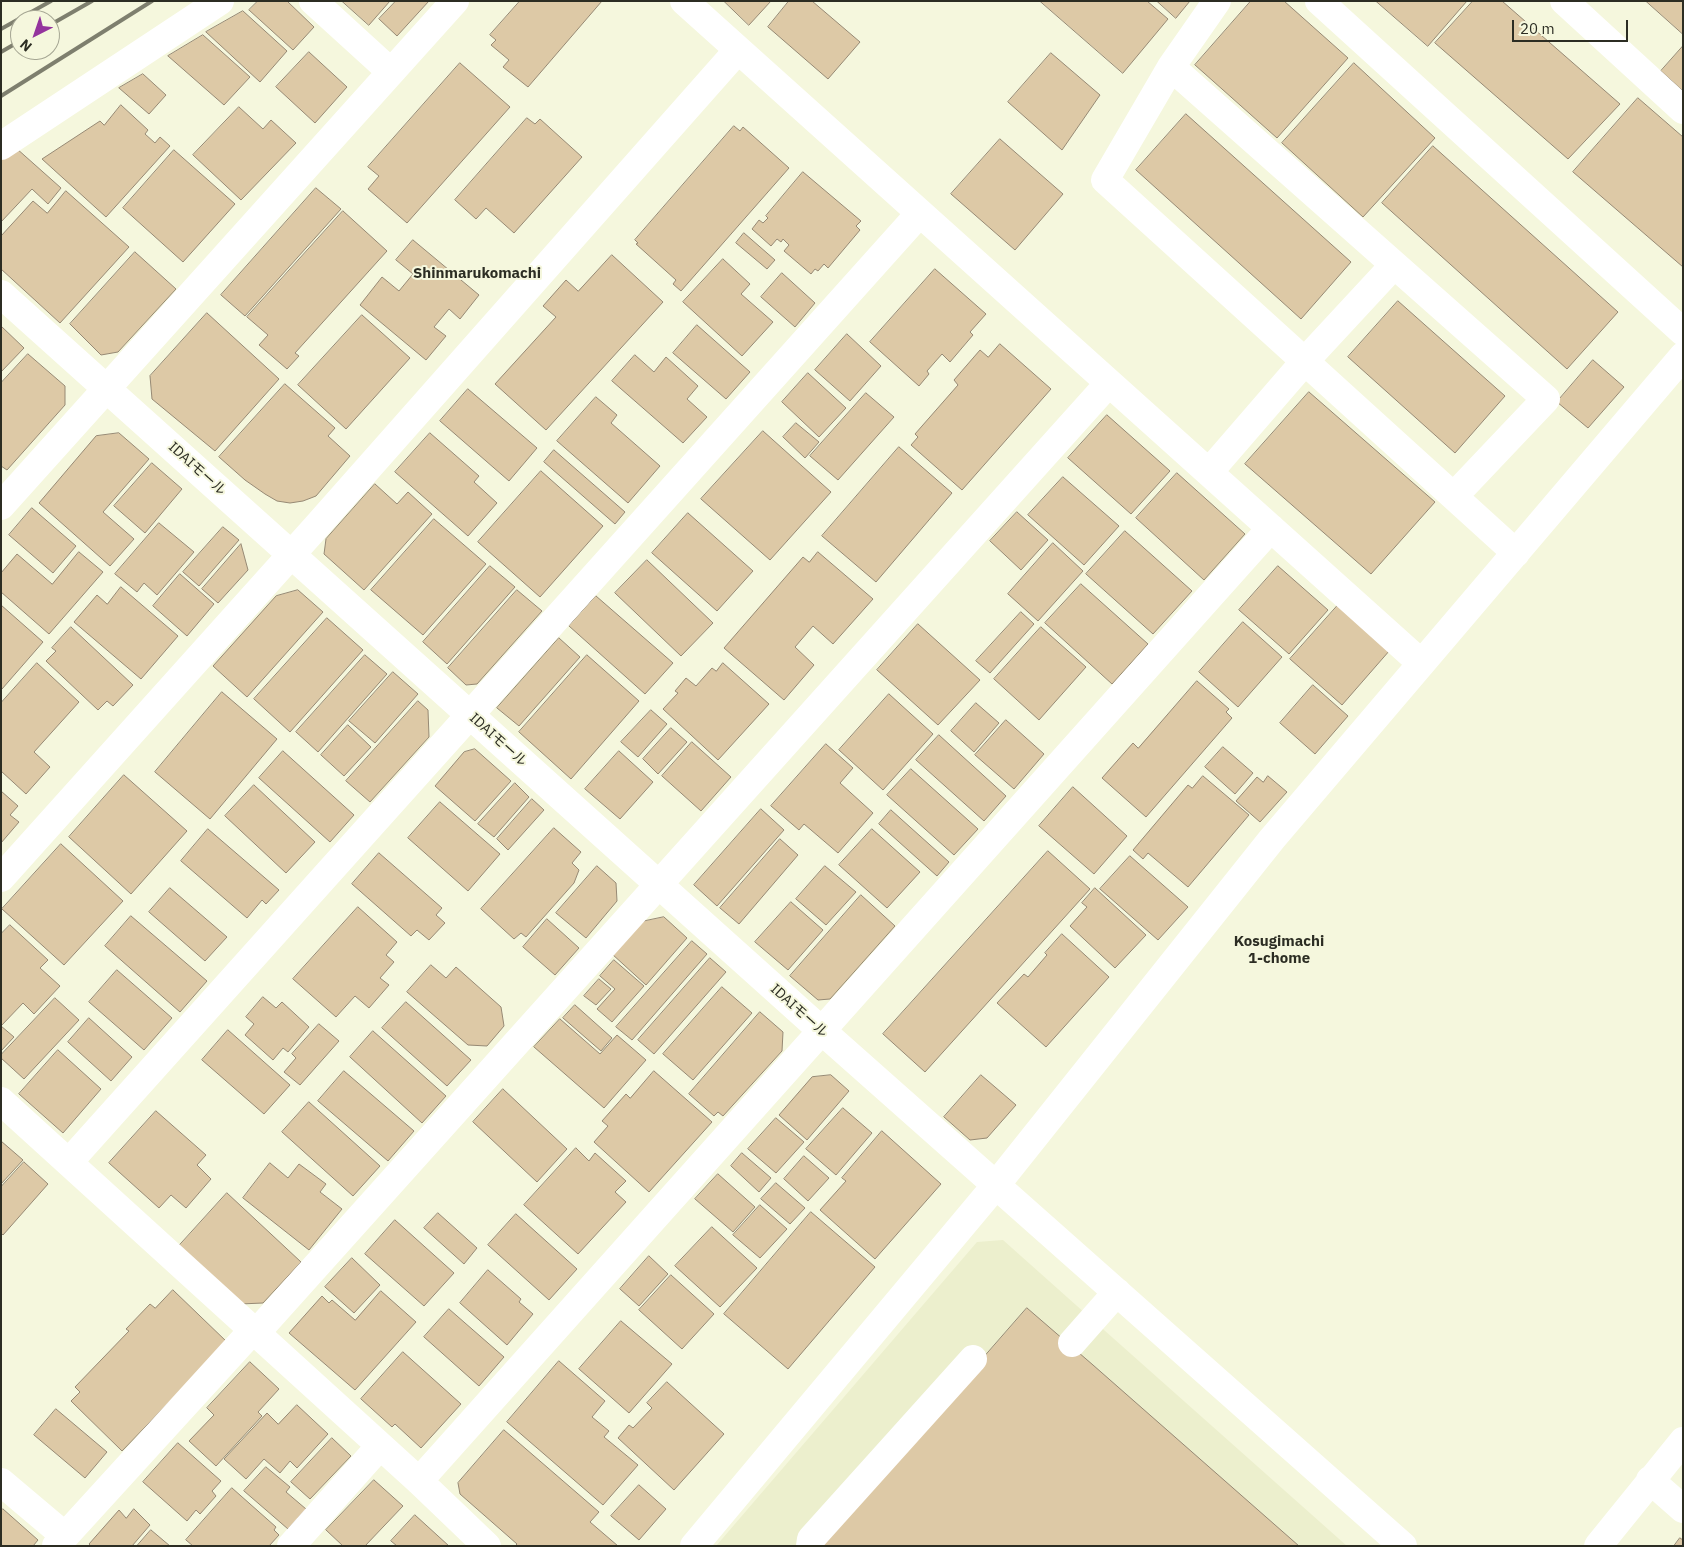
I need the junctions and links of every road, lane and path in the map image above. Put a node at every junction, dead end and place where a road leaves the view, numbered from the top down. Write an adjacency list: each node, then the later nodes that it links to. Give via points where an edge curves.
1 (220, 1): 12 (street)
2 (313, 1): 10 (street)
3 (455, 1): 10 (street)
4 (684, 1): 8 (street)
5 (1217, 1): 9 (street)
6 (1319, 1): 16 (street)
7 (1564, 1): 11 (street)
8 (738, 50): 13 (street); 26 (street)
9 (1171, 67): 14 (street); 18 (street, via 1105,180)
10 (391, 72): 20 (street)
11 (1683, 110)
12 (1, 146)
13 (920, 213): 19 (street); 28 (street)
14 (1394, 265): 18 (street); 22 (street, via 1546,399)
15 (1, 294): 20 (street, IDAIモール)
16 (1683, 332)
17 (1683, 356): 25 (street)
18 (1305, 361): 21 (street); 22 (street)
19 (1110, 383): 21 (street); 30 (street)
20 (106, 388): 23 (street); 26 (street, IDAIモール)
21 (1208, 472): 24 (street)
22 (1454, 496): 25 (street)
23 (1, 506)
24 (1271, 528): 27 (street); 31 (street)
25 (1516, 552): 27 (street)
26 (291, 554): 28 (street, IDAIモール); 29 (street)
27 (1421, 664): 34 (street, via 1272,839)
28 (471, 715): 30 (street, IDAIモール); 33 (street)
29 (1, 878)
30 (659, 885): 31 (street, IDAIモール); 36 (street)
31 (822, 1031): 34 (street, IDAIモール); 42 (street)
32 (1, 1101): 33 (street)
33 (68, 1162): 36 (street)
34 (996, 1185): 35 (street, IDAIモール); 48 (street)
35 (1117, 1292): 37 (street); 50 (street, IDAIモール)
36 (255, 1332): 40 (street); 45 (street)
37 (1072, 1343)
38 (973, 1359): 49 (street, via 811,1539)
39 (1683, 1441): 41 (street)
40 (380, 1446): 42 (street); 46 (street)
41 (1650, 1480): 44 (street); 51 (street)
42 (419, 1481): 47 (street)
43 (1, 1482): 45 (street)
44 (1683, 1509)
45 (61, 1541)
46 (291, 1546)
47 (487, 1546)
48 (694, 1546)
49 (810, 1546)
50 (1404, 1546)
51 (1598, 1546)

